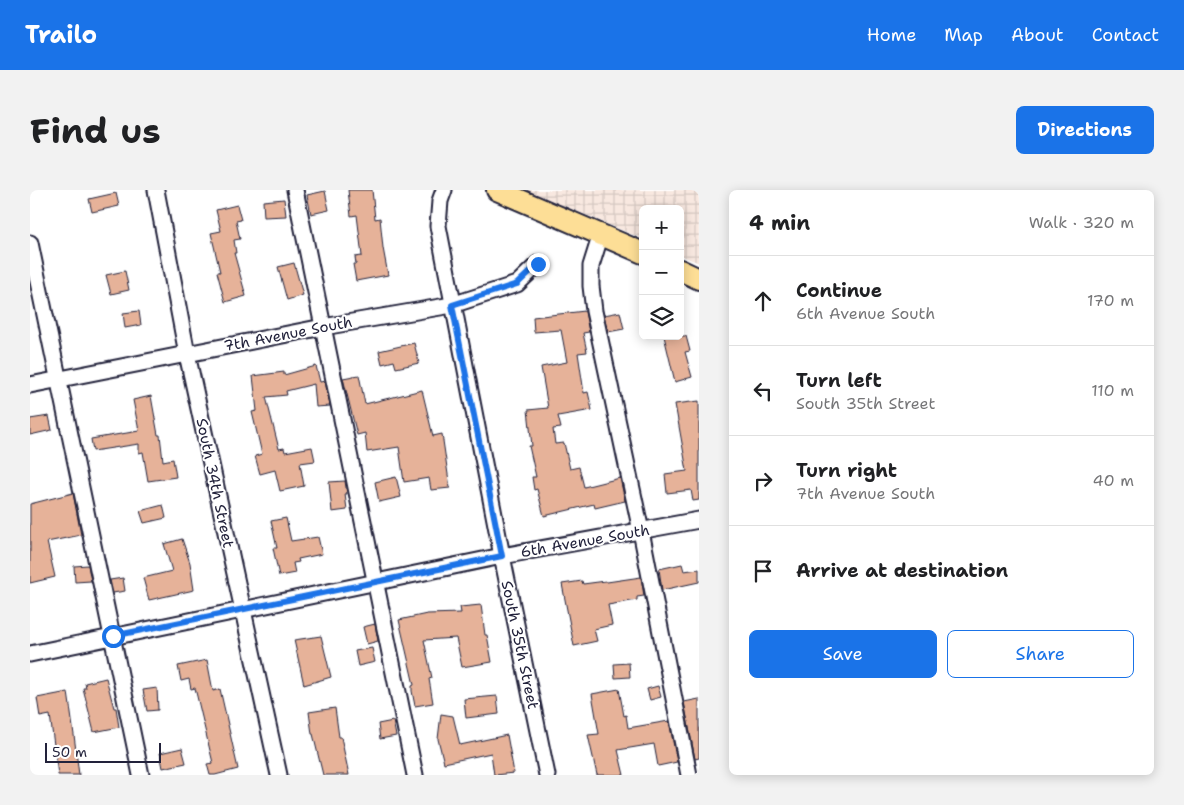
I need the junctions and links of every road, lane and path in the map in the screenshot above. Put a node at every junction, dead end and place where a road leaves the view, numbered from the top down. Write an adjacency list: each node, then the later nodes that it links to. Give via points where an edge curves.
1 (156, 190): 13 (street, South 34th Street)
2 (295, 190): 12 (street)
3 (444, 190): 11 (street, South 35th Street, via 438,226)
4 (497, 190): 5 (main road)
5 (601, 234): 7 (main road); 17 (street, via 591,266 594,311)
6 (30, 242): 14 (street)
7 (639, 251)
8 (538, 264): 11 (street, 7th Avenue South, via 517,284)
9 (684, 272): 10 (main road)
10 (699, 279)
11 (452, 305): 12 (street, 7th Avenue South); 18 (street, South 35th Street)
12 (323, 327): 13 (street, 7th Avenue South); 19 (street)
13 (187, 354): 14 (street, 7th Avenue South); 20 (street, South 34th Street)
14 (58, 380): 15 (street, 7th Avenue South); 21 (street)
15 (30, 385)
16 (699, 520): 17 (street, 6th Avenue South)
17 (641, 531): 18 (street, 6th Avenue South); 27 (street)
18 (502, 556): 19 (street, 6th Avenue South); 26 (street, South 35th Street)
19 (375, 582): 20 (street, 6th Avenue South); 25 (street)
20 (243, 609): 21 (street, 6th Avenue South); 24 (street, South 34th Street)
21 (113, 636): 22 (street, 6th Avenue South); 23 (street)
22 (30, 654)
23 (141, 775)
24 (279, 775)
25 (415, 775)
26 (546, 775)
27 (689, 775)

